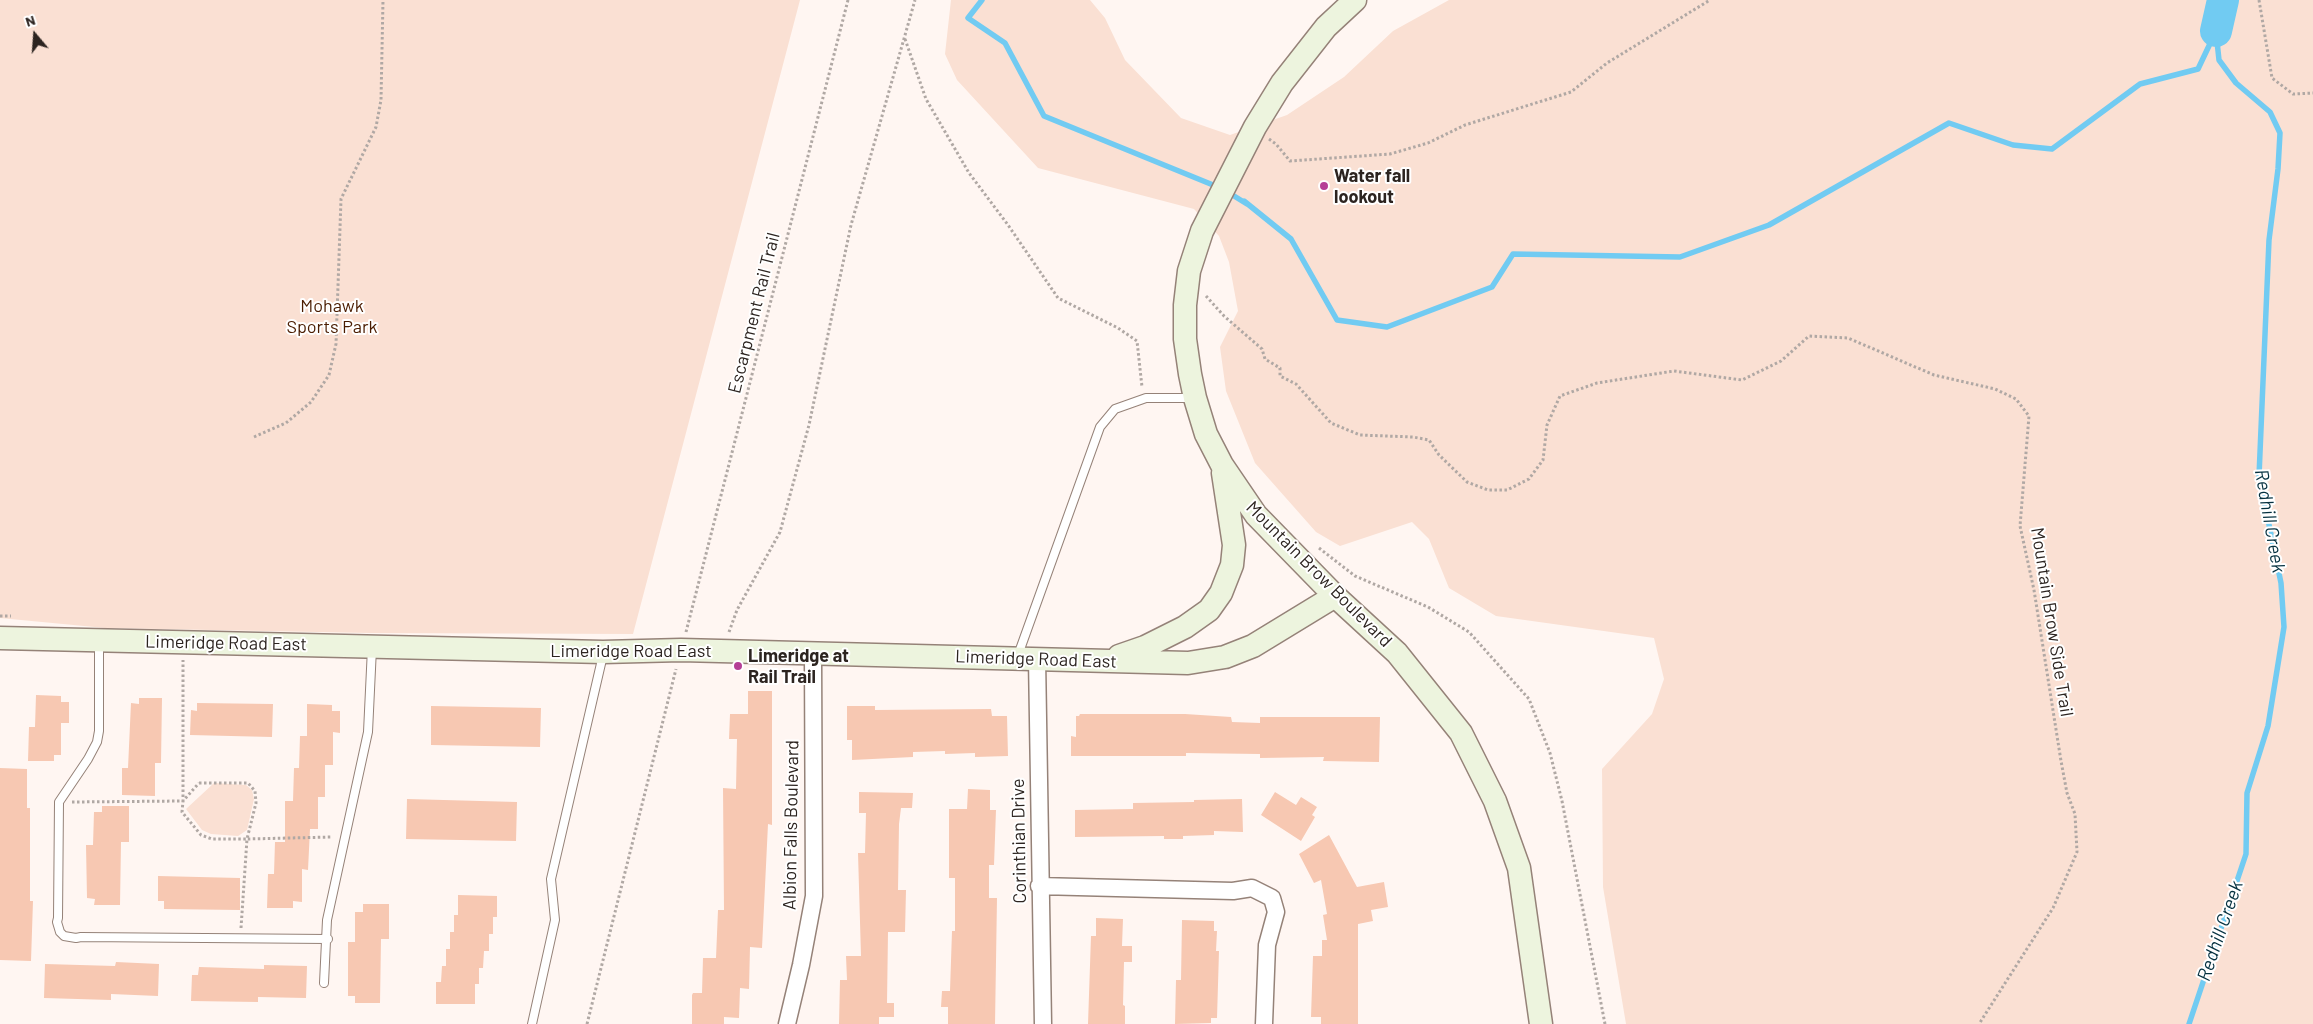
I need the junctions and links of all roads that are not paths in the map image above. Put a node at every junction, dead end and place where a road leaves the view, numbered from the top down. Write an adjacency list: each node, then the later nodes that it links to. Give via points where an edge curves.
1 (1354, 0): 2 (main road, Mountain Brow Boulevard, via 1326,27 1282,83 1259,134 1202,231 1189,271 1185,325)
2 (1195, 398): 3 (main road, Mountain Brow Boulevard, via 1206,434); 10 (lane, via 1146,398 1115,409 1100,427)
3 (1222, 465): 4 (main road, Mountain Brow Boulevard, via 1256,515); 11 (main road, via 1234,545 1229,575 1221,593 1209,610 1172,635)
4 (1336, 596): 11 (main road, Limeridge Road East, via 1253,646 1225,658 1188,663); 19 (main road, Mountain Brow Boulevard, via 1397,653 1429,691 1461,733 1495,801 1519,868)
5 (0, 638): 6 (main road, Limeridge Road East)
6 (100, 640): 7 (main road, Limeridge Road East); 13 (lane, via 97,742 59,802 57,922 60,932 76,938)
7 (372, 646): 8 (main road, Limeridge Road East); 13 (lane, via 368,732 327,920)
8 (603, 652): 9 (main road, Limeridge Road East, via 681,650); 15 (lane, via 551,879 555,920)
9 (812, 654): 10 (main road, Limeridge Road East); 16 (street, Albion Falls Boulevard, via 814,896)
10 (1027, 658): 11 (main road, Limeridge Road East); 12 (street, Corinthian Drive)
11 (1102, 661)
12 (1040, 886): 17 (street, Corinthian Drive); 18 (street, via 1233,891 1252,888 1272,898 1276,912 1267,945)
13 (328, 939): 14 (lane)
14 (324, 983)
15 (532, 1024)
16 (786, 1024)
17 (1043, 1024)
18 (1264, 1024)
19 (1541, 1024)

